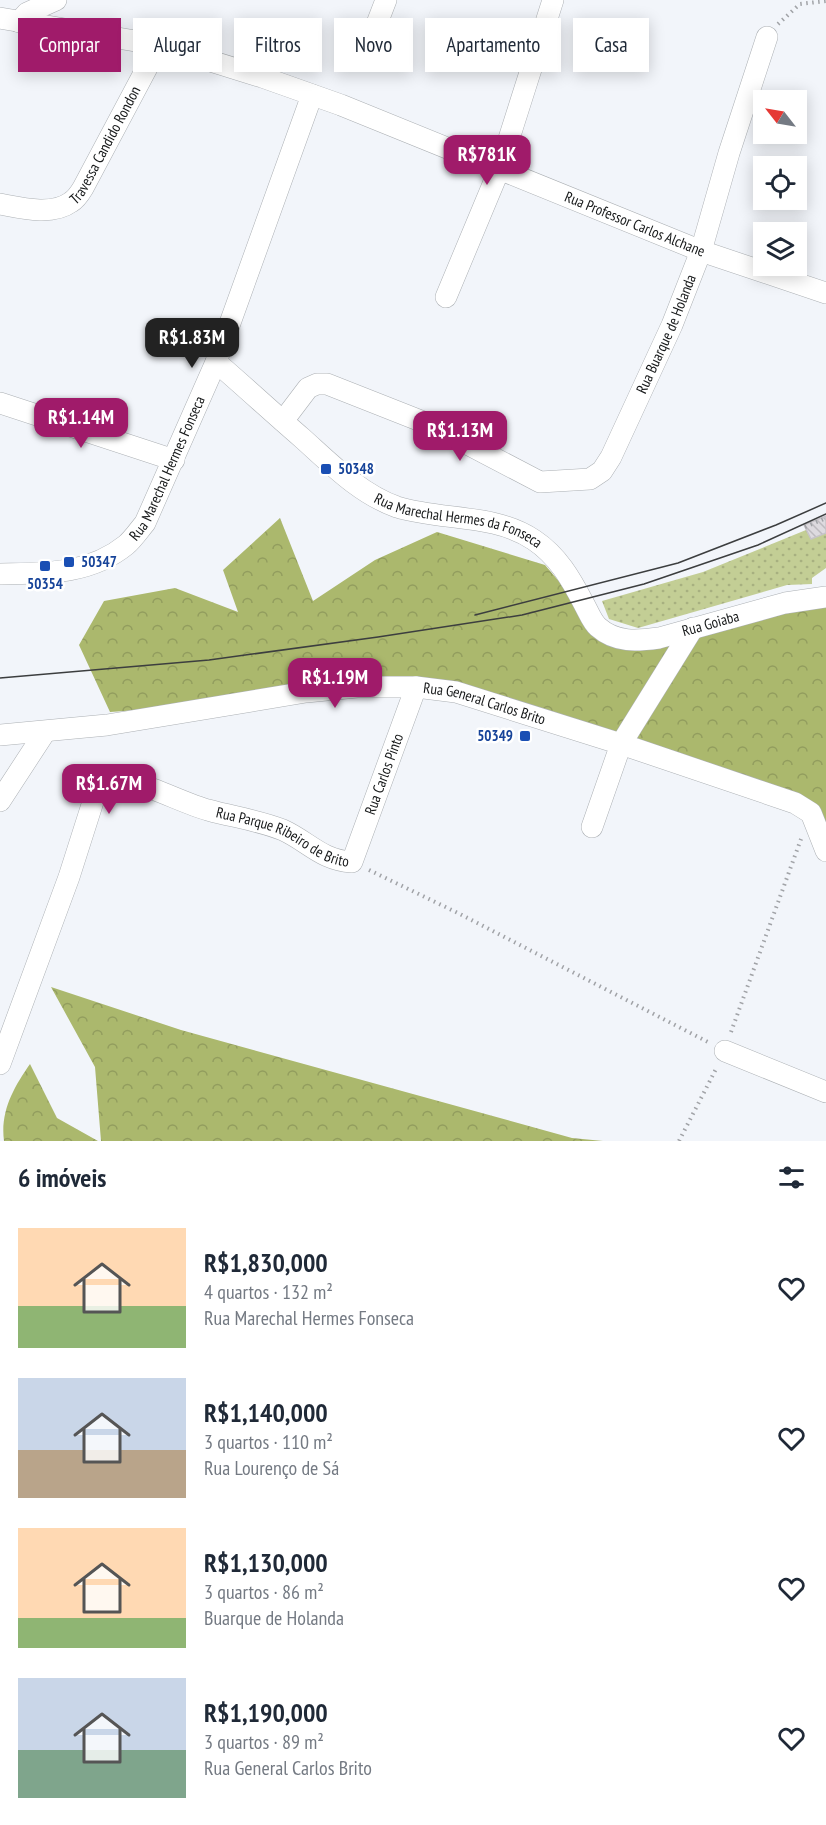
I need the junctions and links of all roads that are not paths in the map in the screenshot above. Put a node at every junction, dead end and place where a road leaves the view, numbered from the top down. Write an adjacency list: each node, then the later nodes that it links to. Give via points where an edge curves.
1 (57, 0): 5 (street)
2 (386, 0): 4 (street)
3 (553, 0): 11 (street)
4 (379, 18)
5 (9, 20): 7 (street, Rua Professor Carlos Alchane)
6 (767, 37): 13 (street, Rua Buarque de Holanda)
7 (133, 41)
8 (222, 65): 10 (street, Rua Professor Carlos Alchane)
9 (145, 72): 12 (street, Travessa Candido Rondon, via 73,201 47,209)
10 (312, 95): 11 (street, Rua Professor Carlos Alchane); 16 (street, Rua Marechal Hermes Fonseca)
11 (499, 170): 13 (street, Rua Professor Carlos Alchane); 15 (street)
12 (0, 204)
13 (701, 251): 14 (street, Rua Professor Carlos Alchane); 18 (street, Rua Buarque de Holanda, via 611,458 590,479 540,482 431,425 327,384 308,388)
14 (826, 293)
15 (446, 297)
16 (216, 362): 18 (street, Rua Marechal Hermes da Fonseca); 19 (street, Rua Marechal Hermes Fonseca)
17 (0, 403): 19 (street)
18 (283, 421): 22 (street, Rua Marechal Hermes da Fonseca, via 371,495 397,507 498,524 534,540 555,557)
19 (174, 460): 20 (street, Rua Marechal Hermes Fonseca, via 145,523 126,544 88,567 51,573)
20 (0, 574)
21 (826, 597): 23 (street, Rua Goiaba, via 785,603)
22 (597, 627): 23 (street, Rua Goiaba, via 625,640 639,641)
23 (693, 628): 27 (street)
24 (416, 687): 25 (street, Rua General Carlos Brito, via 306,692); 27 (street, Rua General Carlos Brito, via 456,692); 31 (street, Rua Carlos Pinto)
25 (45, 732): 26 (street, Rua General Carlos Brito); 28 (street)
26 (0, 735)
27 (621, 744): 29 (street); 30 (street, via 795,803 811,813)
28 (0, 801)
29 (592, 827)
30 (826, 851)
31 (352, 862): 33 (street, Rua Parque Ribeiro de Brito, via 327,857 271,826 210,811 144,786 103,778)
32 (724, 1051): 34 (street)
33 (0, 1064)
34 (826, 1092)

